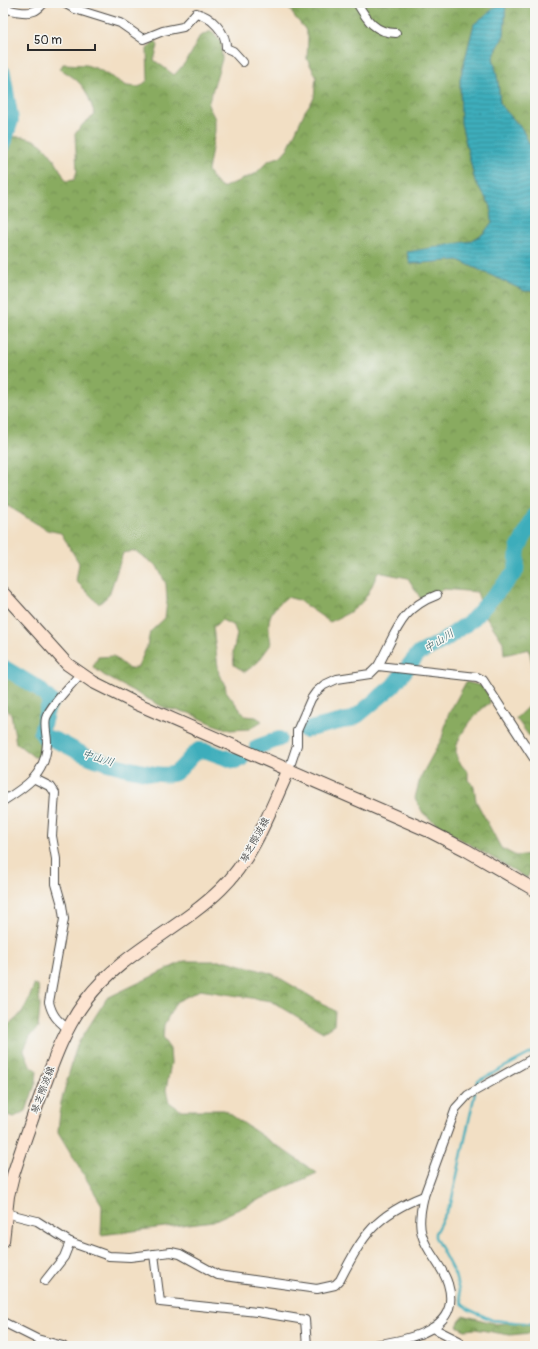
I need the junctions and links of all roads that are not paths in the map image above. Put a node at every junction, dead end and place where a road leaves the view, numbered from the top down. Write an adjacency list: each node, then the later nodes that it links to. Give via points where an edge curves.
1 (44, 3): 4 (street, via 31,12 8,10)
2 (64, 3): 6 (street, via 120,23 143,39 163,31 178,29 187,24 196,13 201,14 222,31 226,48 234,51)
3 (357, 3): 5 (street, via 372,26)
4 (3, 7)
5 (396, 33)
6 (243, 62)
7 (3, 593): 10 (main road, via 58,654)
8 (438, 595): 9 (street, via 426,599 402,619)
9 (378, 666): 11 (street, via 477,677 483,680); 12 (street, via 370,674 337,679 316,692 297,731 298,745)
10 (80, 674): 12 (main road, via 133,702); 13 (street, via 48,715 46,751)
11 (535, 760)
12 (289, 770): 15 (main road, via 429,831); 16 (main road, 琴芝際波線, via 250,852 231,878 206,902 112,972 86,999)
13 (34, 778): 14 (street); 16 (street, via 51,787 55,793 52,836 56,859 56,884 64,919 49,1002 51,1013)
14 (3, 801)
15 (535, 890)
16 (67, 1028): 19 (main road, 琴芝際波線, via 22,1147)
17 (535, 1057): 18 (street, via 468,1095 456,1108)
18 (424, 1196): 22 (street, via 404,1204 372,1227 357,1247 340,1280 327,1288 317,1289 218,1275 180,1254); 25 (street, via 421,1209 422,1235 448,1283 450,1302 444,1317)
19 (5, 1213): 20 (main road, 琴芝際波線); 21 (street, via 37,1221)
20 (3, 1241)
21 (70, 1242): 22 (street, via 110,1256); 23 (street, via 61,1262)
22 (154, 1254): 27 (street, via 160,1302 257,1312 305,1320)
23 (45, 1281)
24 (3, 1322): 26 (street, via 38,1339)
25 (433, 1328): 28 (street, via 415,1337); 29 (street, via 459,1341)
26 (63, 1346)
27 (307, 1346)
28 (369, 1346)
29 (459, 1346)

